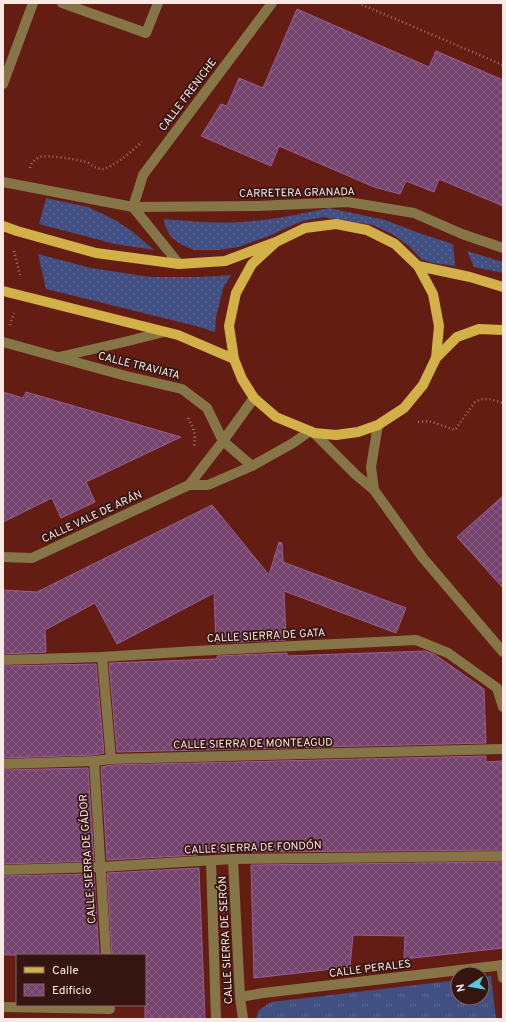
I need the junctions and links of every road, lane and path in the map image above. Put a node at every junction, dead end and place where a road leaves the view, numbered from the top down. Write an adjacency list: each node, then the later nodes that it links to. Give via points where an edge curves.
1 (33, 3): 7 (street)
2 (62, 3): 3 (street, via 146,33)
3 (158, 3)
4 (272, 3): 11 (street, CALLE FRENICHE, via 143,176)
5 (358, 3): 6 (path)
6 (503, 66)
7 (3, 84)
8 (144, 140): 10 (path, via 130,153 102,169 82,161 38,158 30,166)
9 (3, 182): 10 (street, CARRETERA GRANADA)
10 (27, 187): 11 (street, CARRETERA GRANADA)
11 (133, 208): 14 (street, CARRETERA GRANADA, via 348,202 414,213); 15 (street)
12 (3, 226): 15 (main road, via 96,253)
13 (276, 242): 15 (main road, via 225,261); 16 (main road, via 305,228 336,224 367,230 395,244); 24 (main road, via 252,264 236,293 229,326)
14 (503, 248)
15 (179, 264)
16 (418, 266): 17 (main road); 23 (main road, via 433,294 438,318)
17 (502, 286)
18 (3, 291): 20 (main road)
19 (503, 330): 23 (main road, via 479,329 457,337)
20 (164, 332): 22 (street, CALLE TRAVIATA); 24 (main road, via 178,335)
21 (3, 342): 22 (street, CALLE TRAVIATA)
22 (57, 357): 28 (street, CALLE TRAVIATA, via 182,389 207,408)
23 (436, 358): 26 (main road, via 424,385 404,408)
24 (234, 359): 25 (main road, via 242,379)
25 (254, 398): 27 (main road, via 276,417); 28 (street, CALLE VALE DE ARÁN)
26 (378, 425): 27 (main road, via 358,432 336,435); 31 (street, via 371,467)
27 (312, 432): 29 (street, CALLE VALE DE ARÁN); 31 (street)
28 (223, 441): 29 (street, CALLE TRAVIATA); 30 (street, CALLE VALE DE ARÁN)
29 (252, 466): 30 (street, CALLE VALE DE ARÁN, via 208,485)
30 (189, 485): 32 (street, CALLE VALE DE ARÁN, via 32,558)
31 (374, 490): 33 (street, via 423,558)
32 (3, 557)
33 (503, 652)
34 (102, 657): 35 (street, CALLE SIERRA DE GATA); 36 (street, CALLE SIERRA DE GATA, via 416,640 448,652 496,688); 38 (street)
35 (3, 660)
36 (503, 707)
37 (503, 749): 38 (street, CALLE SIERRA DE MONTEAGUD)
38 (111, 759): 39 (street, CALLE SIERRA DE MONTEAGUD)
39 (94, 761): 40 (street, CALLE SIERRA DE MONTEAGUD); 44 (street, CALLE SIERRA DE GÁDOR)
40 (3, 764)
41 (503, 856): 42 (street, CALLE SIERRA DE FONDÓN)
42 (233, 859): 43 (street, CALLE SIERRA DE FONDÓN); 49 (street, CALLE SIERRA DE SERÓN)
43 (210, 861): 44 (street, CALLE SIERRA DE FONDÓN); 52 (street, CALLE SIERRA DE SERÓN)
44 (100, 867): 45 (street, CALLE SIERRA DE FONDÓN); 46 (street, CALLE SIERRA DE GÁDOR)
45 (3, 870)
46 (106, 954)
47 (502, 965): 48 (street); 49 (street, CALLE PERALES)
48 (503, 978)
49 (240, 997): 53 (street, CALLE SIERRA DE SERÓN)
50 (3, 1007): 51 (street)
51 (110, 1011)
52 (216, 1019)
53 (243, 1019)

